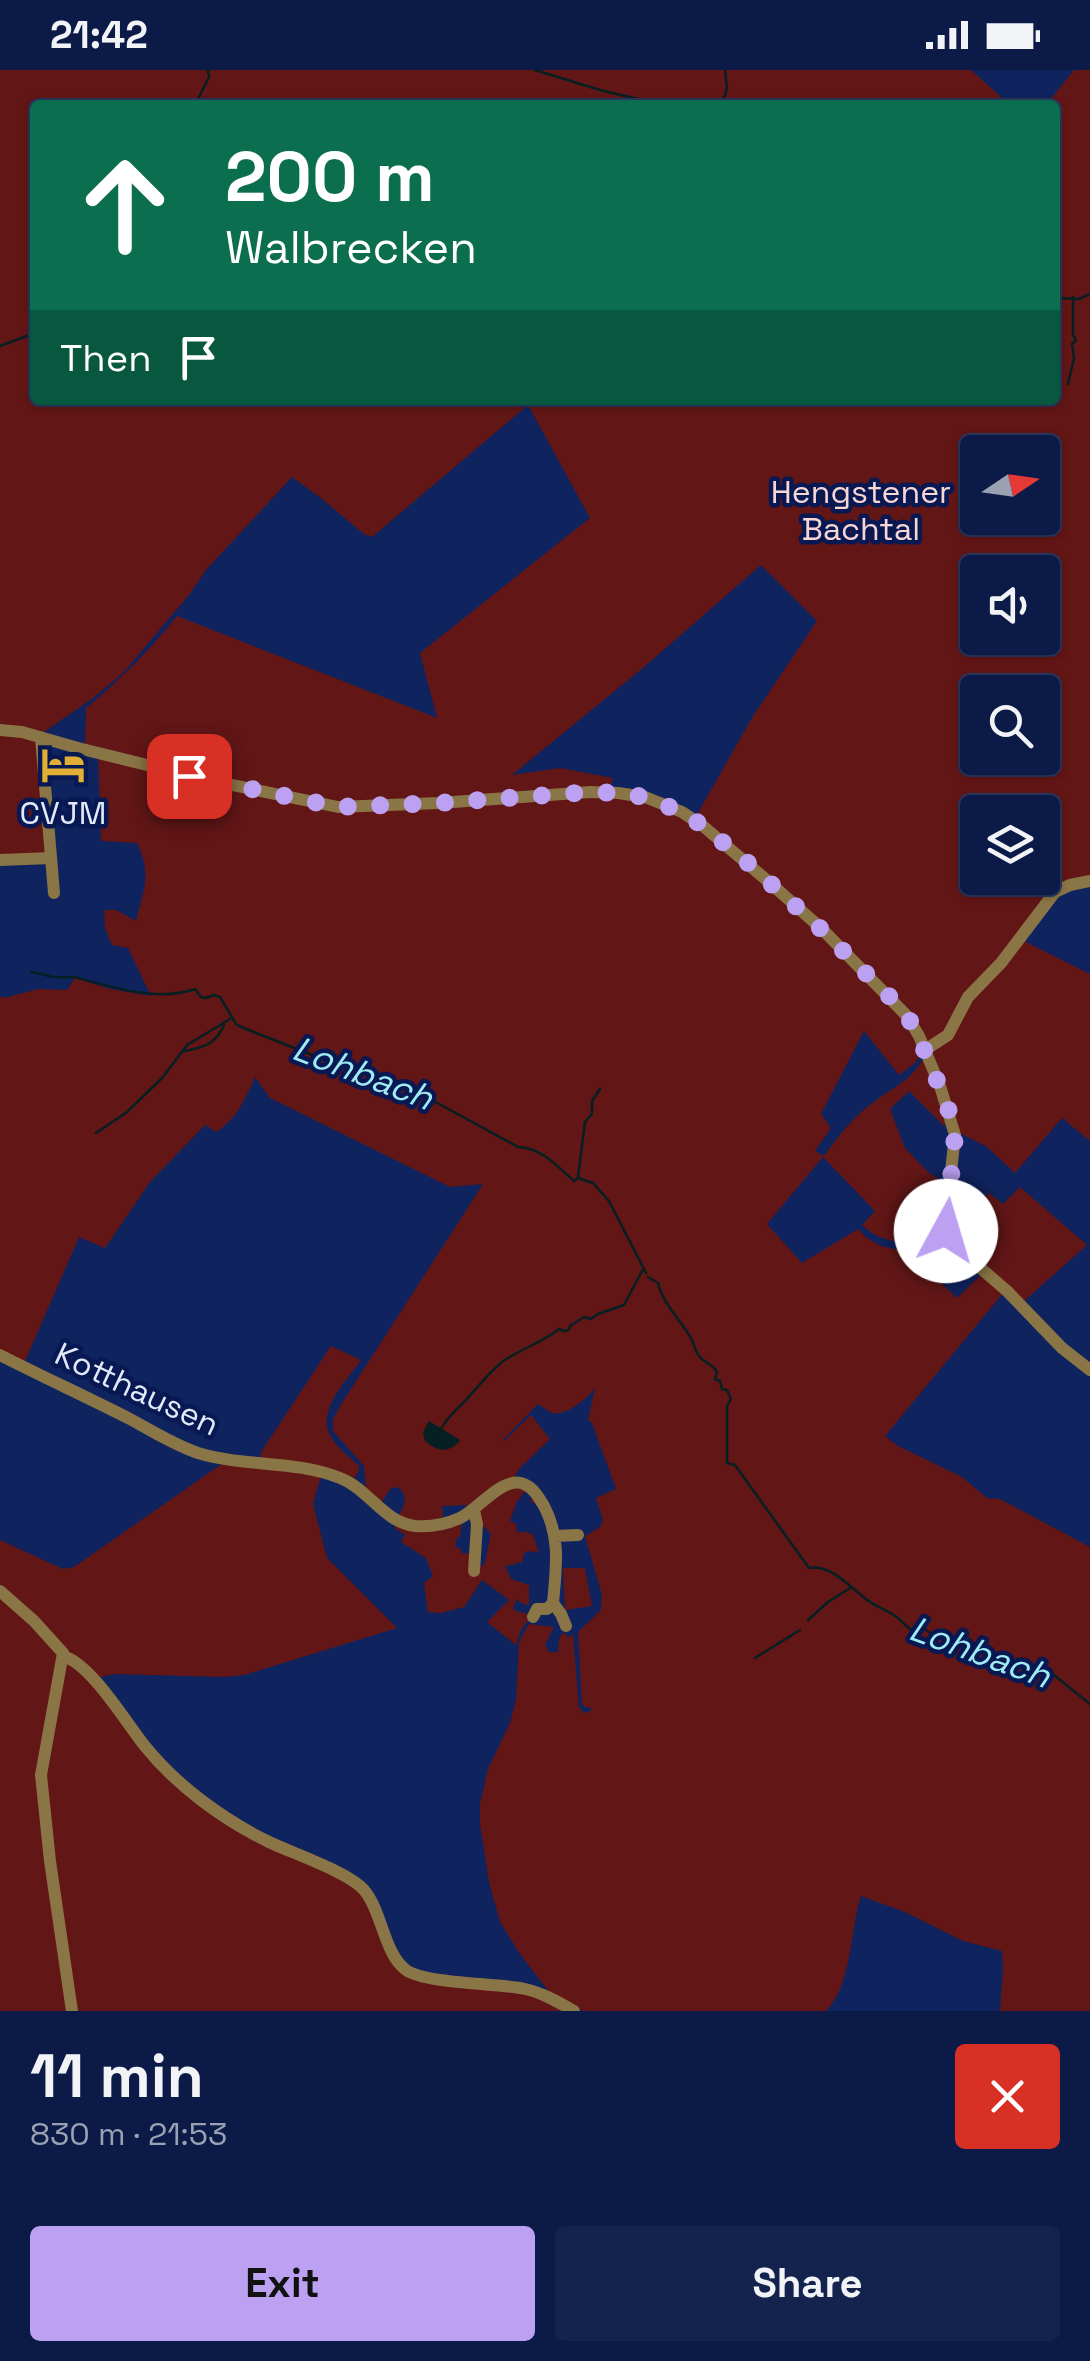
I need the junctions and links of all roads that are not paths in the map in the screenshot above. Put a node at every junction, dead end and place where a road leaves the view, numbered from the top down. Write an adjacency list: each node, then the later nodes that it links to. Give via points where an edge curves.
1 (0, 730): 2 (street)
2 (41, 738): 3 (street); 7 (street, via 338,807 590,792 658,801 703,826 822,930 894,1001)
3 (51, 858): 4 (street); 6 (street)
4 (0, 860)
5 (1090, 881): 7 (street, via 1052,896 968,997 948,1035)
6 (54, 893)
7 (925, 1050): 9 (street, via 955,1135 948,1236)
8 (0, 1355): 10 (street, Kotthausen, via 194,1452 338,1477 404,1524 440,1524)
9 (1090, 1370)
10 (474, 1510): 12 (street, Kotthausen, via 505,1486 522,1483 538,1497); 13 (street)
11 (578, 1535): 12 (street)
12 (555, 1536): 15 (street, Kotthausen)
13 (474, 1571)
14 (0, 1592): 18 (street)
15 (552, 1603): 16 (street); 17 (street)
16 (533, 1616)
17 (566, 1626)
18 (63, 1656): 19 (street, via 41,1776); 20 (street, via 97,1683 158,1762 186,1787 241,1828 364,1890 404,1968 420,1976 524,1989)
19 (72, 2011)
20 (574, 2011)

